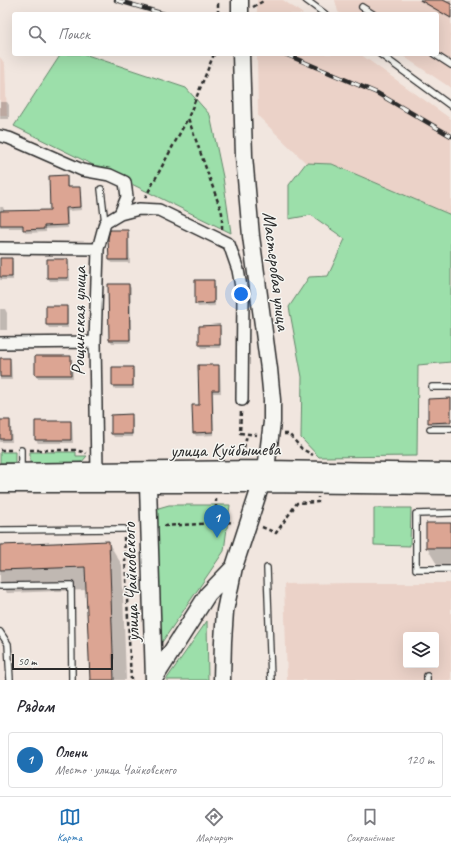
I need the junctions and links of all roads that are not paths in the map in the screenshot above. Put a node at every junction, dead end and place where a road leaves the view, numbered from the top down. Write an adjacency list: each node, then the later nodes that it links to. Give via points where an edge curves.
1 (240, 0): 4 (main road)
2 (306, 0): 5 (lane)
3 (362, 7): 6 (lane)
4 (240, 12)
5 (322, 12)
6 (370, 12)
7 (241, 56): 26 (main road, Мастеровая улица, via 244,156 251,236 272,400)
8 (383, 56): 11 (lane)
9 (437, 56): 10 (lane)
10 (451, 65)
11 (451, 106)
12 (0, 136): 14 (street, via 82,170 110,175 126,182 127,197)
13 (101, 190): 15 (lane)
14 (120, 214): 15 (street); 22 (street, via 139,208 159,210 229,244 238,270 243,298)
15 (105, 223): 17 (street, Рощинская улица)
16 (0, 248): 17 (street)
17 (98, 249): 18 (street, Рощинская улица)
18 (96, 342): 19 (street); 29 (street, Рощинская улица)
19 (0, 343)
20 (432, 387): 21 (lane)
21 (451, 387)
22 (242, 400)
23 (430, 429): 24 (lane)
24 (451, 429)
25 (21, 450): 28 (lane)
26 (266, 469): 29 (main road, улица Куйбышева); 30 (main road, улица Куйбышева); 32 (main road, улица Чайковского)
27 (0, 472): 28 (main road, улица Куйбышева)
28 (21, 472): 29 (main road, улица Куйбышева)
29 (97, 472)
30 (451, 472)
31 (0, 484): 33 (main road, улица Куйбышева)
32 (261, 484): 33 (main road, улица Куйбышева); 34 (main road, улица Куйбышева); 38 (main road, улица Чайковского)
33 (148, 485): 43 (main road, улица Чайковского)
34 (451, 486)
35 (451, 513): 40 (lane, via 416,514 416,569)
36 (124, 529): 37 (lane)
37 (0, 530)
38 (234, 567): 43 (main road, улица Чайковского, via 208,594); 46 (main road, улица Чайковского, via 225,611)
39 (267, 568): 47 (lane)
40 (451, 569)
41 (0, 586): 45 (lane, via 71,585)
42 (0, 632): 44 (lane, via 8,644)
43 (154, 679)
44 (10, 680)
45 (72, 680)
46 (222, 680)
47 (271, 680)

